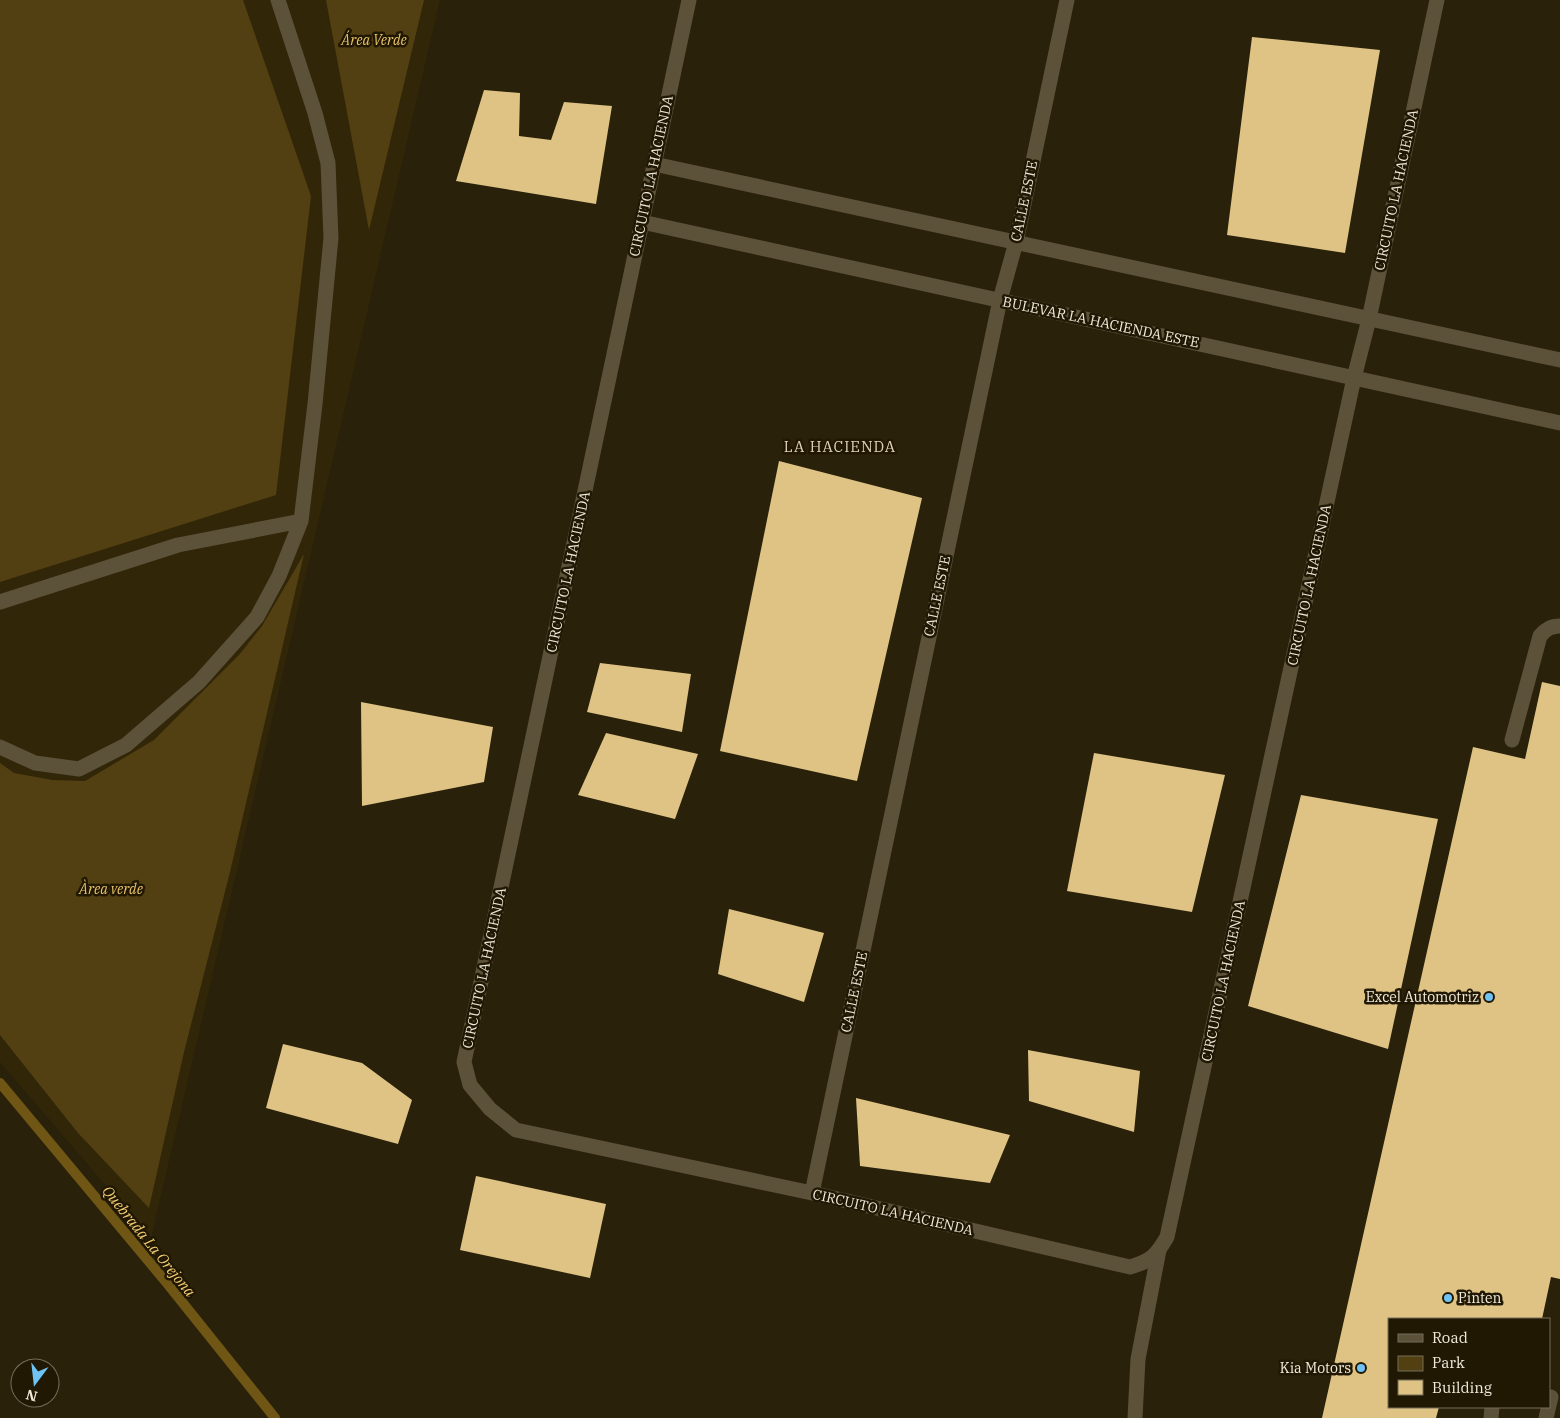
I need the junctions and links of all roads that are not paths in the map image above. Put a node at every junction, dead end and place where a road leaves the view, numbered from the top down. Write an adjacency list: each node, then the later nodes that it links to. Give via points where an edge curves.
1 (278, 0): 13 (street, via 328,163 331,238)
2 (688, 0): 5 (street, CIRCUITO LA HACIENDA)
3 (1067, 0): 7 (street, CALLE ESTE)
4 (1437, 0): 9 (street, CIRCUITO LA HACIENDA)
5 (654, 164): 6 (street, CIRCUITO LA HACIENDA); 7 (street)
6 (642, 222): 8 (street, BULEVAR LA HACIENDA ESTE); 18 (street, CIRCUITO LA HACIENDA, via 464,1062 470,1085 490,1109 516,1130)
7 (1016, 242): 8 (street, CALLE ESTE); 9 (street)
8 (1000, 300): 11 (street, BULEVAR LA HACIENDA ESTE); 18 (street, CALLE ESTE)
9 (1369, 318): 10 (street); 11 (street, CIRCUITO LA HACIENDA)
10 (1560, 360)
11 (1354, 378): 12 (street, BULEVAR LA HACIENDA ESTE); 19 (street, CIRCUITO LA HACIENDA, via 1167,1237)
12 (1560, 423)
13 (301, 521): 14 (street, via 178,545); 17 (street, via 279,576 257,618 199,682 126,745 79,769 35,763)
14 (0, 602)
15 (1560, 626): 16 (street, via 1553,626 1540,636)
16 (1512, 740)
17 (0, 746)
18 (812, 1193): 19 (street, CIRCUITO LA HACIENDA, via 1130,1267 1147,1262)
19 (1159, 1250): 22 (street, via 1138,1359)
20 (1551, 1397): 21 (street)
21 (1550, 1401)
22 (1135, 1418)

